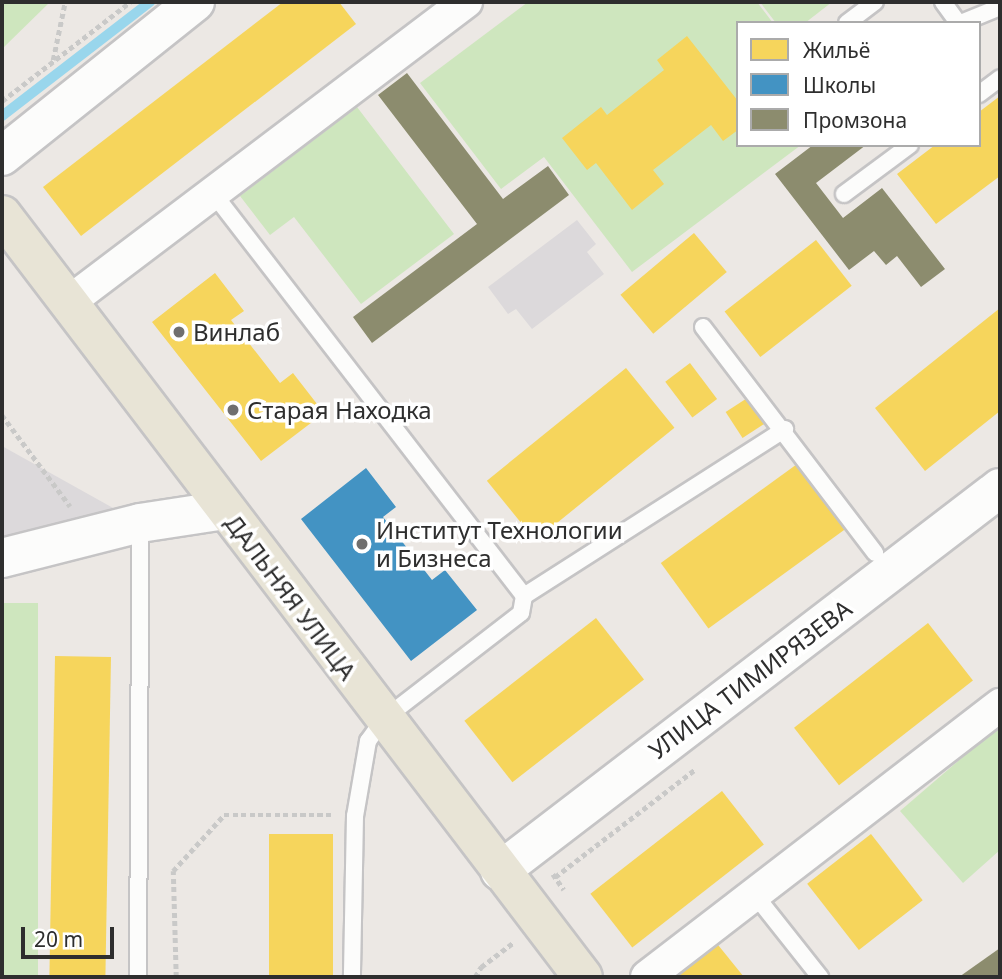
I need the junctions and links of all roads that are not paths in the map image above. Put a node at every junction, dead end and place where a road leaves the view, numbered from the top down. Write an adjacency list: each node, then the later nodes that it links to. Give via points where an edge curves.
1 (195, 2): 12 (main road)
2 (466, 2): 13 (street)
3 (875, 2): 6 (lane)
4 (943, 2): 7 (lane)
5 (1000, 7): 8 (lane)
6 (850, 21)
7 (958, 21)
8 (965, 21)
9 (1000, 78): 10 (lane)
10 (981, 92)
11 (906, 147): 14 (lane)
12 (2, 156)
13 (213, 193): 16 (street); 24 (lane)
14 (844, 194)
15 (2, 215): 16 (main road, ДАЛЬНЯЯ УЛИЦА)
16 (69, 302): 20 (main road, ДАЛЬНЯЯ УЛИЦА)
17 (703, 327): 18 (lane)
18 (785, 429): 22 (lane); 24 (lane)
19 (1000, 488): 27 (main road, УЛИЦА ТИМИРЯЗЕВА)
20 (225, 510): 21 (main road); 26 (main road, ДАЛЬНЯЯ УЛИЦА)
21 (140, 523): 23 (main road); 29 (lane)
22 (875, 553)
23 (2, 558)
24 (524, 596): 26 (lane, via 521,613)
25 (1000, 705): 28 (street)
26 (384, 719): 27 (main road, ДАЛЬНЯЯ УЛИЦА); 30 (lane, via 368,741 355,816)
27 (500, 871): 31 (main road, ДАЛЬНЯЯ УЛИЦА)
28 (755, 895): 32 (street); 33 (lane)
29 (138, 977)
30 (352, 977)
31 (583, 977)
32 (647, 977)
33 (820, 977)

